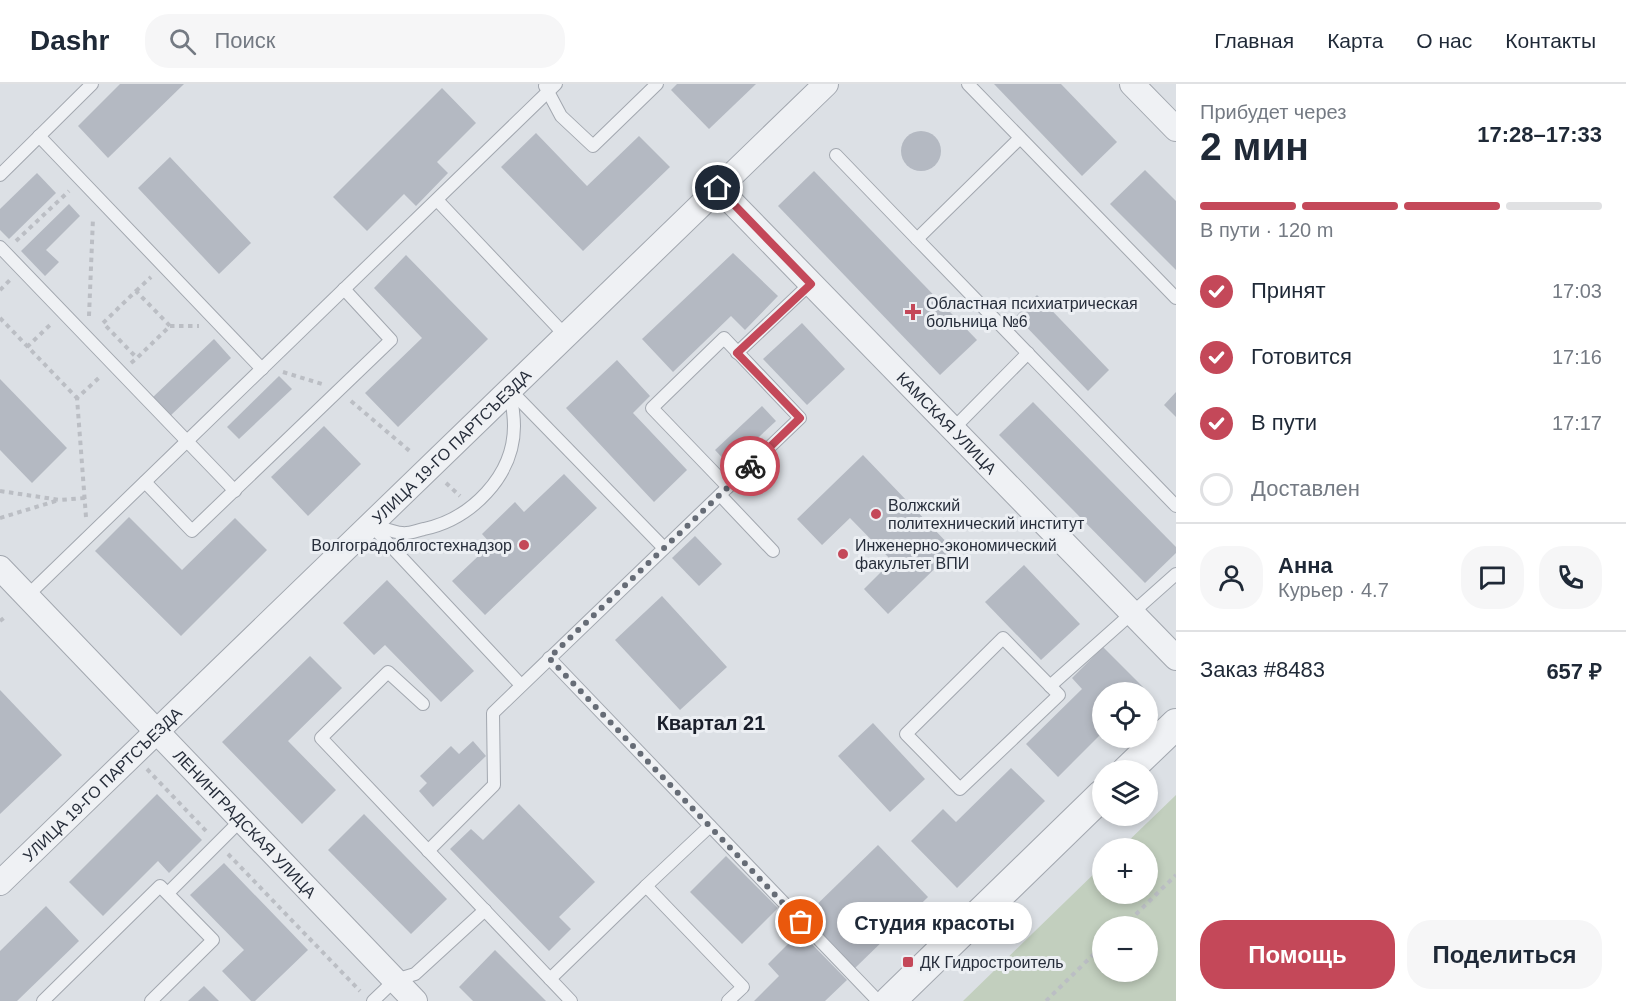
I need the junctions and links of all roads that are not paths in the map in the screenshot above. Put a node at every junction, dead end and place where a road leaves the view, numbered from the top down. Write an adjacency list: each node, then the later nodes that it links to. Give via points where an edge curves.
1 (92, 84): 8 (lane)
2 (657, 84): 6 (lane, via 593,146 561,116)
3 (826, 84): 12 (street, УЛИЦА 19-ГО ПАРТСЪЕЗДА)
4 (968, 84): 9 (lane)
5 (1132, 84): 7 (street)
6 (549, 87): 13 (lane)
7 (1176, 129)
8 (39, 136): 11 (lane); 22 (lane)
9 (1020, 138): 14 (lane); 18 (lane)
10 (836, 155): 14 (lane)
11 (0, 175)
12 (718, 188): 16 (street, КАМСКАЯ УЛИЦА); 19 (street, УЛИЦА 19-ГО ПАРТСЪЕЗДА)
13 (437, 200): 17 (lane); 19 (lane)
14 (917, 239): 21 (lane)
15 (2, 250): 25 (lane)
16 (811, 284): 20 (lane); 24 (street, КАМСКАЯ УЛИЦА)
17 (344, 289): 22 (lane); 27 (lane, via 391,340)
18 (1176, 298)
19 (566, 336): 23 (street, УЛИЦА 19-ГО ПАРТСЪЕЗДА)
20 (737, 353): 28 (lane, via 800,418); 28 (lane, via 724,338 652,408)
21 (1028, 353): 24 (lane); 29 (lane)
22 (261, 369): 25 (lane)
23 (510, 390): 30 (street, УЛИЦА 19-ГО ПАРТСЪЕЗДА); 30 (lane, via 514,427 509,453 498,478 482,498 462,515 433,527 404,534); 31 (lane)
24 (953, 429): 36 (street, КАМСКАЯ УЛИЦА)
25 (186, 442): 26 (lane); 27 (lane)
26 (145, 482): 27 (lane, via 192,531); 35 (lane)
27 (235, 491)
28 (724, 491): 31 (lane); 32 (lane)
29 (1176, 506)
30 (371, 525): 39 (lane); 43 (street, УЛИЦА 19-ГО ПАРТСЪЕЗДА)
31 (664, 548): 37 (lane)
32 (773, 551)
33 (0, 568): 35 (street, ЛЕНИНГРАДСКАЯ УЛИЦА)
34 (1176, 574): 36 (lane)
35 (27, 596): 43 (street, ЛЕНИНГРАДСКАЯ УЛИЦА)
36 (1131, 612): 38 (street, КАМСКАЯ УЛИЦА); 40 (lane)
37 (549, 658): 39 (lane); 47 (lane)
38 (1176, 658)
39 (521, 685): 48 (lane, via 493,713 494,785)
40 (1050, 686): 40 (lane, via 1059,694 960,789 906,734 1003,638)
41 (423, 704): 48 (lane, via 388,672 321,738)
42 (1176, 724): 44 (street)
43 (156, 731): 46 (street, ЛЕНИНГРАДСКАЯ УЛИЦА); 49 (street, УЛИЦА 19-ГО ПАРТСЪЕЗДА)
44 (1138, 760)
45 (1092, 805): 62 (street)
46 (241, 819): 51 (lane); 54 (street, ЛЕНИНГРАДСКАЯ УЛИЦА)
47 (710, 826): 50 (lane); 61 (lane)
48 (428, 850): 52 (lane)
49 (0, 884)
50 (646, 886): 53 (lane); 60 (lane, via 743,987)
51 (168, 893): 55 (lane, via 160,886); 56 (lane, via 213,940)
52 (485, 910): 53 (lane); 54 (lane, via 415,974)
53 (550, 979): 59 (lane)
54 (395, 980): 57 (lane); 58 (street, ЛЕНИНГРАДСКАЯ УЛИЦА)
55 (43, 1001)
56 (151, 1001)
57 (373, 1001)
58 (415, 1001)
59 (571, 1001)
60 (728, 1001)
61 (878, 1001)
62 (890, 1001)

